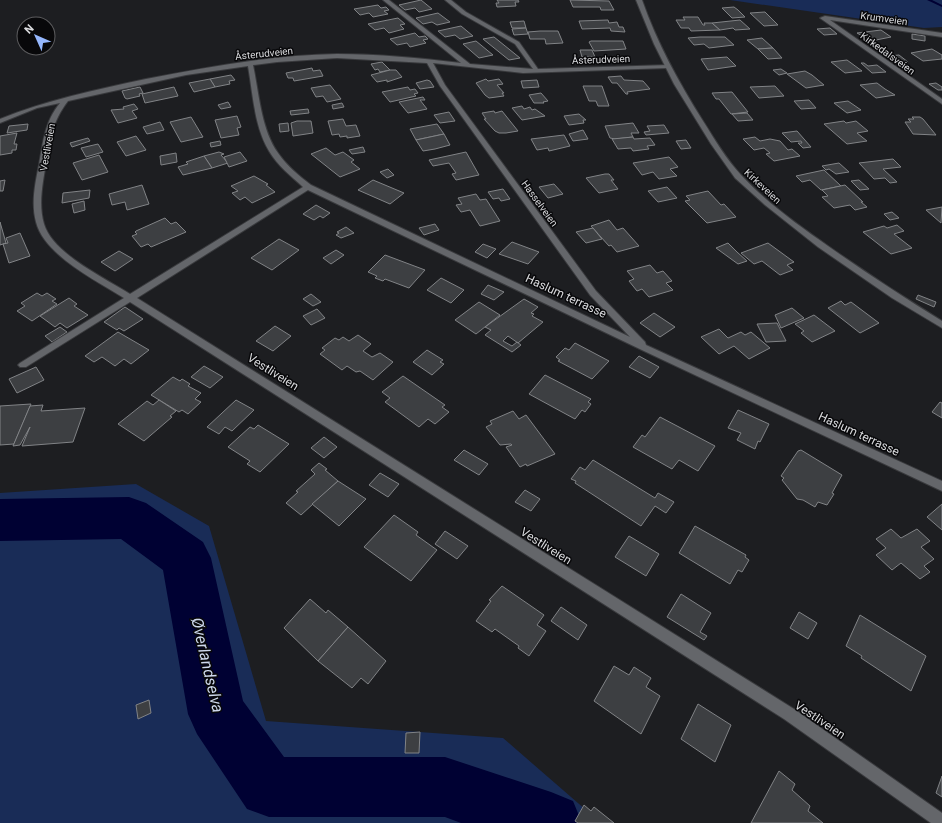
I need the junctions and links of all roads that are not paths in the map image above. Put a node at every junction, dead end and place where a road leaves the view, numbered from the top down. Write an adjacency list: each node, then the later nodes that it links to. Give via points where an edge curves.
1 (386, 0): 8 (street)
2 (448, 0): 10 (street, via 476,21 518,44)
3 (639, 0): 9 (street, Kirkeveien, via 654,41)
4 (823, 18): 5 (street, Krumveien); 12 (street, Kirkedalsveien)
5 (942, 35)
6 (429, 60): 7 (street, Åsterudveien, via 337,56); 8 (street, Åsterudveien); 17 (street, Hasselveien, via 442,85 593,293)
7 (250, 63): 11 (street, Åsterudveien, via 186,73); 14 (street, Haslum terrasse, via 265,134 271,149 282,164)
8 (469, 66): 10 (street, Åsterudveien)
9 (667, 66): 10 (street, Åsterudveien); 16 (street, Kirkeveien, via 717,149 738,176 758,195 835,255)
10 (537, 71)
11 (67, 98): 13 (street, Åsterudveien); 15 (street, Vestliveien, via 50,124 37,205 40,224 50,242 69,259)
12 (942, 102)
13 (0, 121)
14 (308, 187): 15 (street); 17 (street, Haslum terrasse)
15 (132, 298): 18 (street); 20 (street, Vestliveien, via 789,714)
16 (942, 325)
17 (647, 348): 19 (street, Haslum terrasse)
18 (23, 364)
19 (942, 486)
20 (942, 822)

